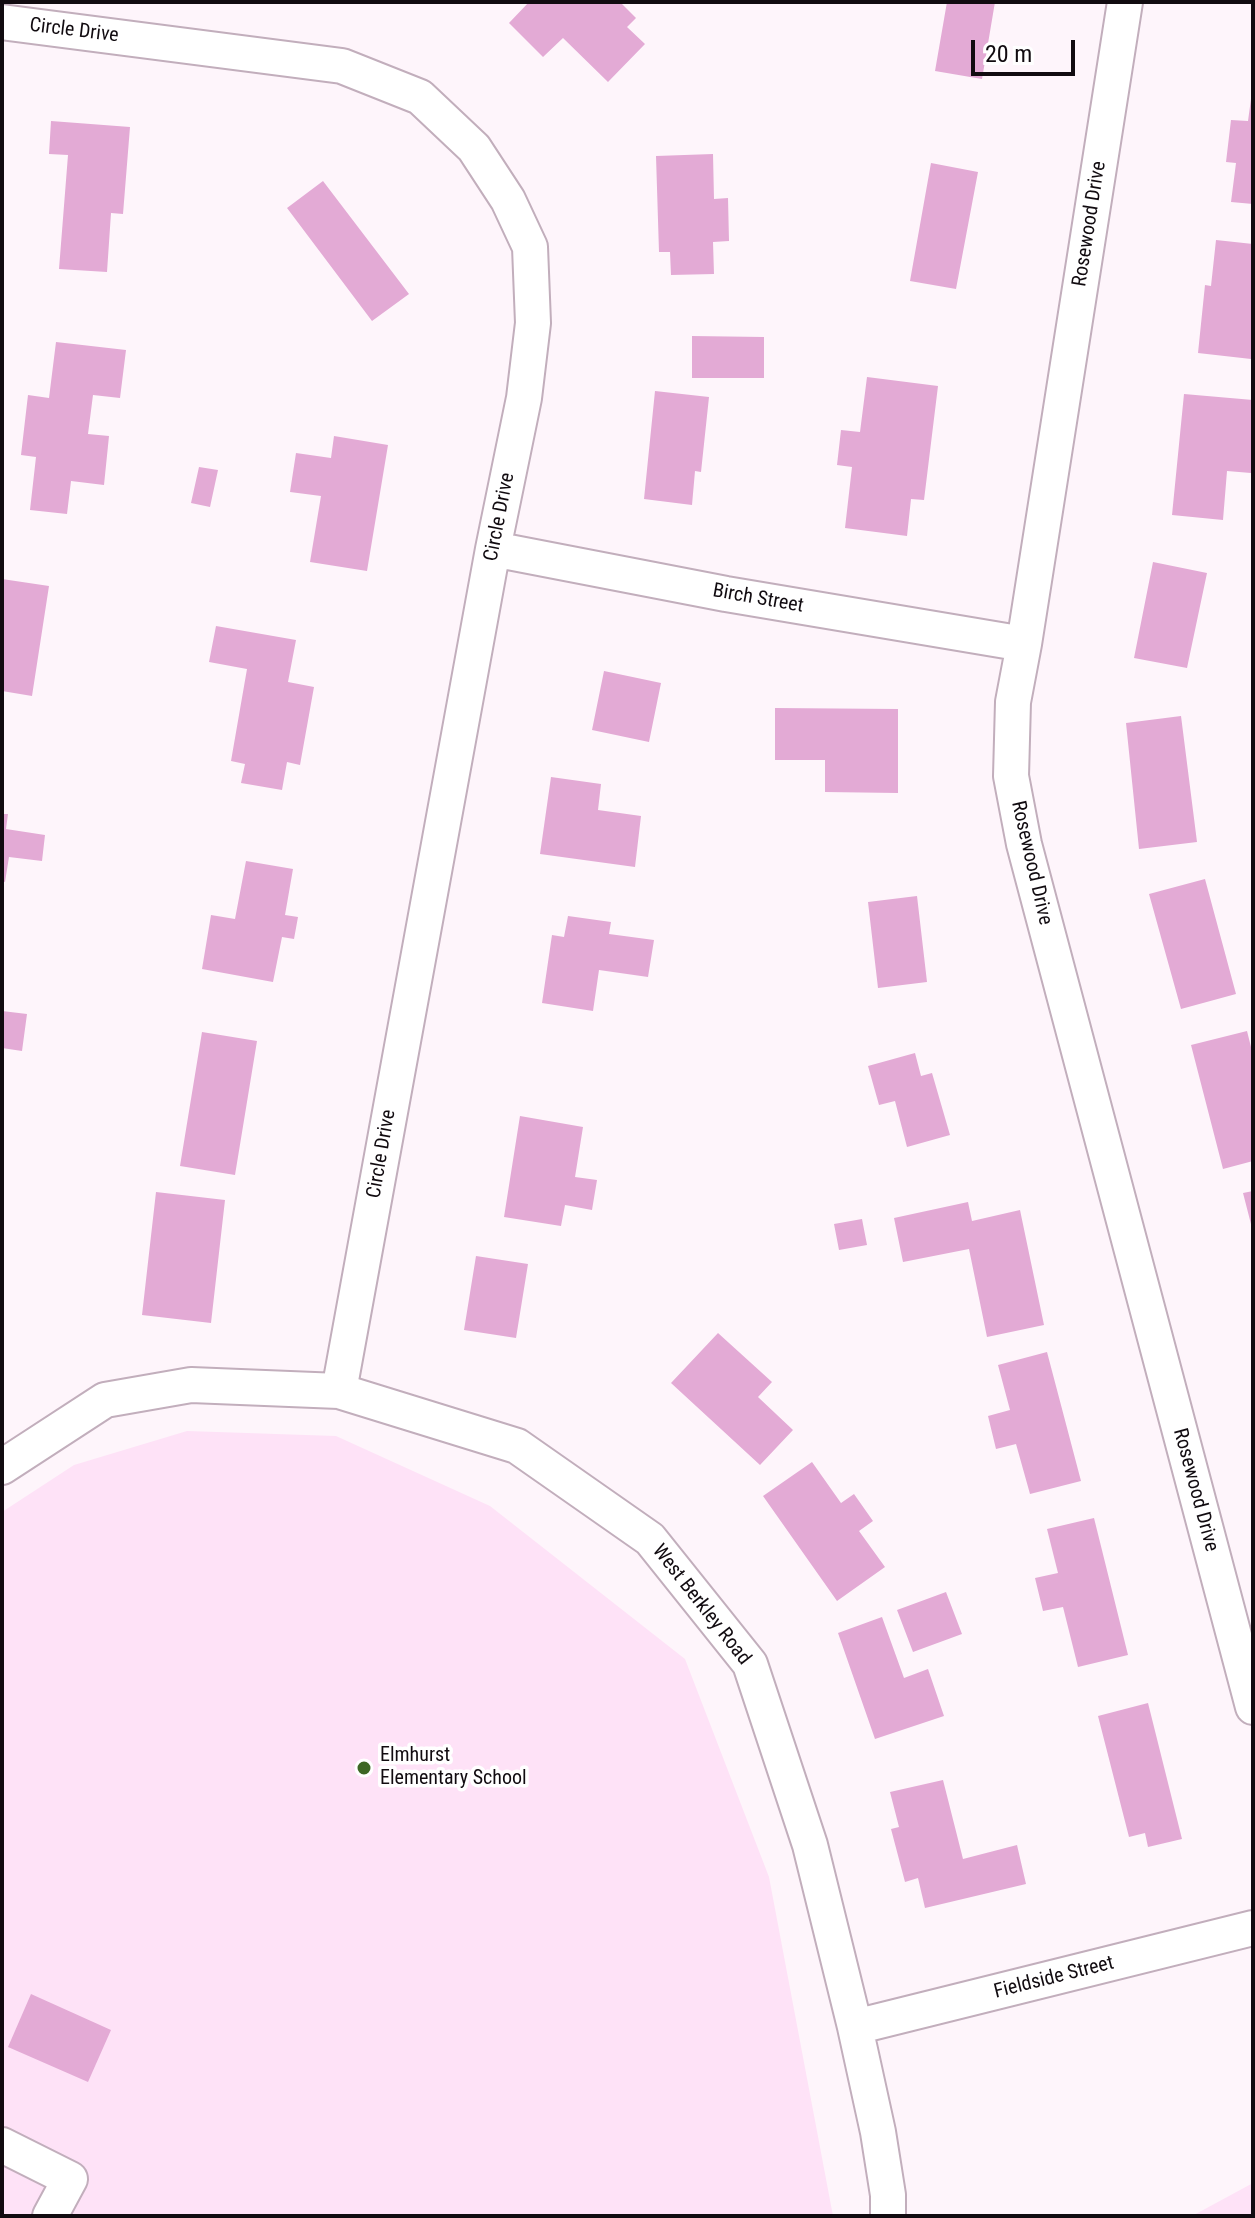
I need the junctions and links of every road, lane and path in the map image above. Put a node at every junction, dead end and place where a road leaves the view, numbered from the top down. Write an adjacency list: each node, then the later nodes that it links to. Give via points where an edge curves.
1 (1125, 2): 4 (street, Rosewood Drive)
2 (2, 22): 3 (street, Circle Drive, via 342,66 420,97 474,148 530,247 533,323 524,398)
3 (493, 549): 4 (street, Birch Street); 5 (street, Circle Drive)
4 (1024, 644): 7 (street, Rosewood Drive, via 1013,702 1011,776 1024,844)
5 (339, 1391): 6 (street, West Berkley Road, via 191,1385 105,1400); 9 (street, West Berkley Road, via 517,1446 650,1539 750,1664 810,1845)
6 (2, 1467)
7 (1253, 1707)
8 (1253, 1928): 9 (street, Fieldside Street)
9 (855, 2027): 12 (street, West Berkley Road, via 878,2132)
10 (2, 2145): 11 (street, via 70,2179)
11 (51, 2216)
12 (888, 2216)

